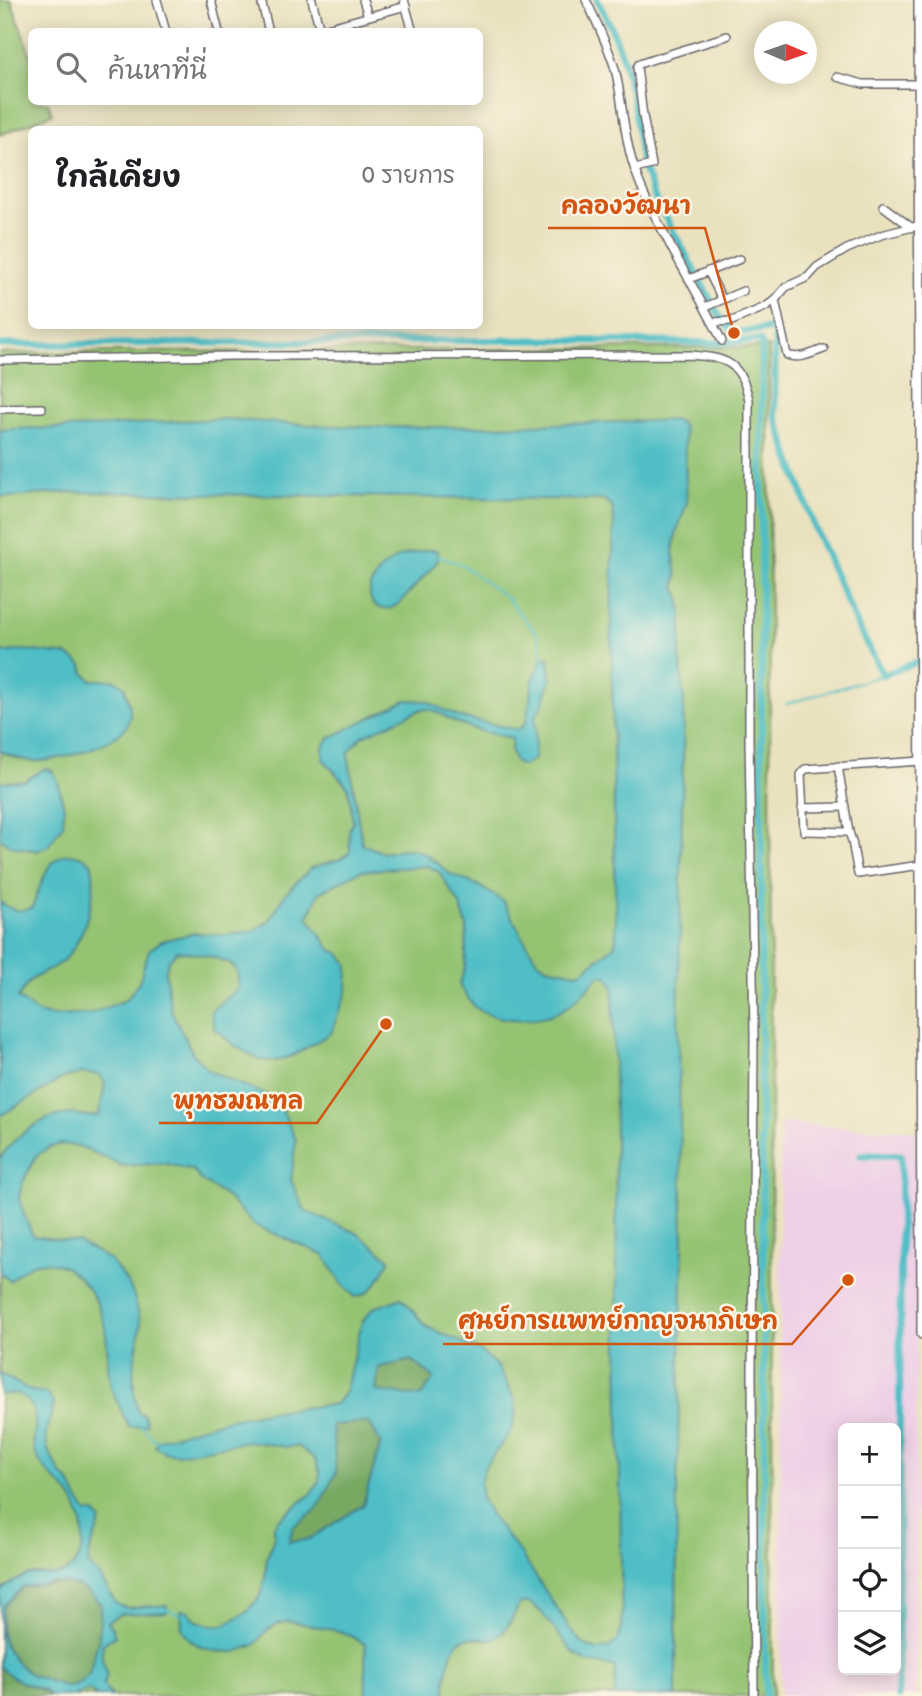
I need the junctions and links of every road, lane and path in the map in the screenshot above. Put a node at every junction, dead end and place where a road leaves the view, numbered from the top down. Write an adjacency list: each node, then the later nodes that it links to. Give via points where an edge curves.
1 (157, 0): 10 (street)
2 (211, 0): 11 (street)
3 (261, 0): 12 (street)
4 (312, 0): 13 (street)
5 (363, 0): 9 (street)
6 (586, 0): 20 (street, via 614,68 626,139)
7 (405, 3): 9 (street); 15 (street)
8 (919, 4): 16 (highway); 19 (main road)
9 (368, 16): 14 (street)
10 (165, 28)
11 (218, 28)
12 (268, 28)
13 (316, 28)
14 (326, 28)
15 (412, 28)
16 (922, 28)
17 (727, 36): 20 (street, via 639,64 652,165)
18 (837, 78): 19 (street, via 863,84)
19 (920, 84): 22 (main road)
20 (637, 169): 25 (street, via 657,221)
21 (883, 206): 22 (street)
22 (916, 226): 28 (street, via 846,249 786,287); 36 (main road)
23 (740, 259): 24 (street)
24 (706, 272): 25 (street); 27 (street)
25 (691, 279): 29 (street)
26 (743, 291): 27 (street)
27 (721, 300): 29 (street)
28 (775, 300): 30 (street, via 732,321); 32 (street, via 787,355 801,357)
29 (706, 306): 30 (street)
30 (715, 322): 31 (street)
31 (722, 341)
32 (824, 349)
33 (0, 360): 45 (street, via 691,355 720,359 741,374 749,400)
34 (41, 408): 35 (street)
35 (0, 409)
36 (922, 647): 37 (main road)
37 (921, 666): 38 (main road)
38 (921, 761): 39 (street); 43 (main road)
39 (838, 766): 40 (street); 41 (street, via 802,771)
40 (845, 807): 41 (street); 42 (street)
41 (802, 808): 42 (street, via 804,831)
42 (849, 832): 43 (street, via 858,874)
43 (921, 865): 44 (main road)
44 (922, 1334)
45 (754, 1696)

